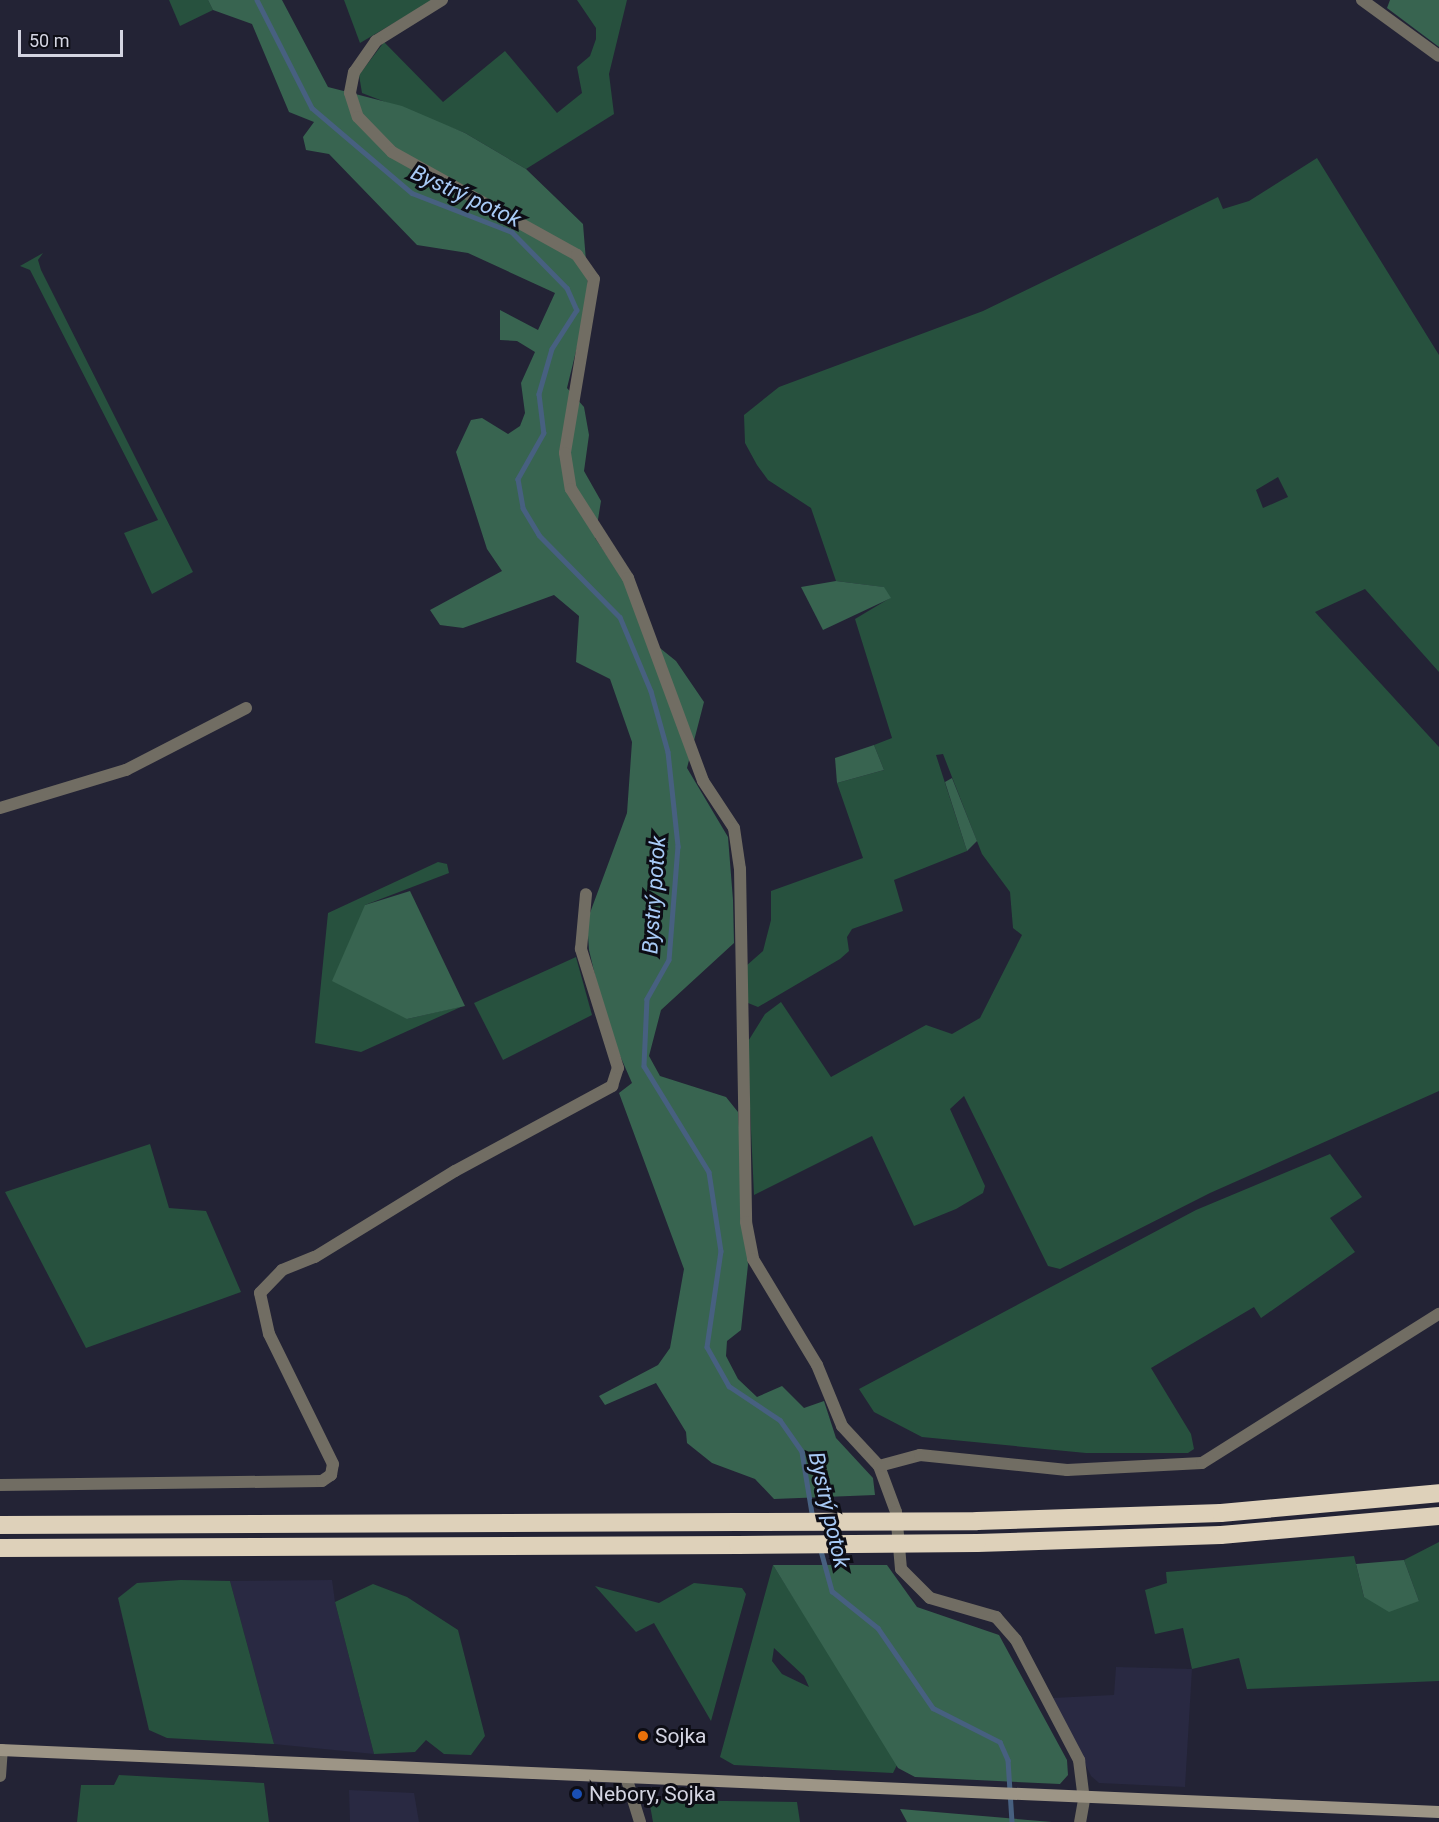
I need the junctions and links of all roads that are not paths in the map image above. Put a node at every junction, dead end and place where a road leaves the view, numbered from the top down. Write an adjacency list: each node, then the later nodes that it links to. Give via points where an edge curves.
1 (442, 0): 8 (street, via 376,41 354,72 350,93 358,117 392,152 577,255 594,279 587,337 573,386 565,453 569,480 628,578 703,781 734,828 740,869 746,1222 753,1259 817,1365 842,1426)
2 (1362, 0): 3 (street)
3 (1439, 56)
4 (246, 708): 5 (street, via 126,770)
5 (0, 808)
6 (586, 894): 9 (street, via 581,949 618,1068 612,1086 455,1170 315,1257 282,1270 260,1293 269,1334 333,1464 331,1475 322,1481)
7 (1439, 1314): 8 (street, via 1202,1463 1077,1471 920,1455)
8 (879, 1466): 17 (street, via 896,1512 901,1569 930,1598 996,1617 1010,1633 1079,1760)
9 (0, 1485)
10 (1439, 1493): 12 (highway, bridge, via 1221,1513 977,1521)
11 (1439, 1516): 13 (highway, bridge, via 1221,1535 977,1543)
12 (0, 1525)
13 (0, 1548)
14 (1, 1750): 15 (street); 16 (main road)
15 (0, 1776)
16 (627, 1780): 17 (main road); 19 (street)
17 (1084, 1800): 18 (main road); 20 (street)
18 (1439, 1812)
19 (640, 1822)
20 (1080, 1822)

